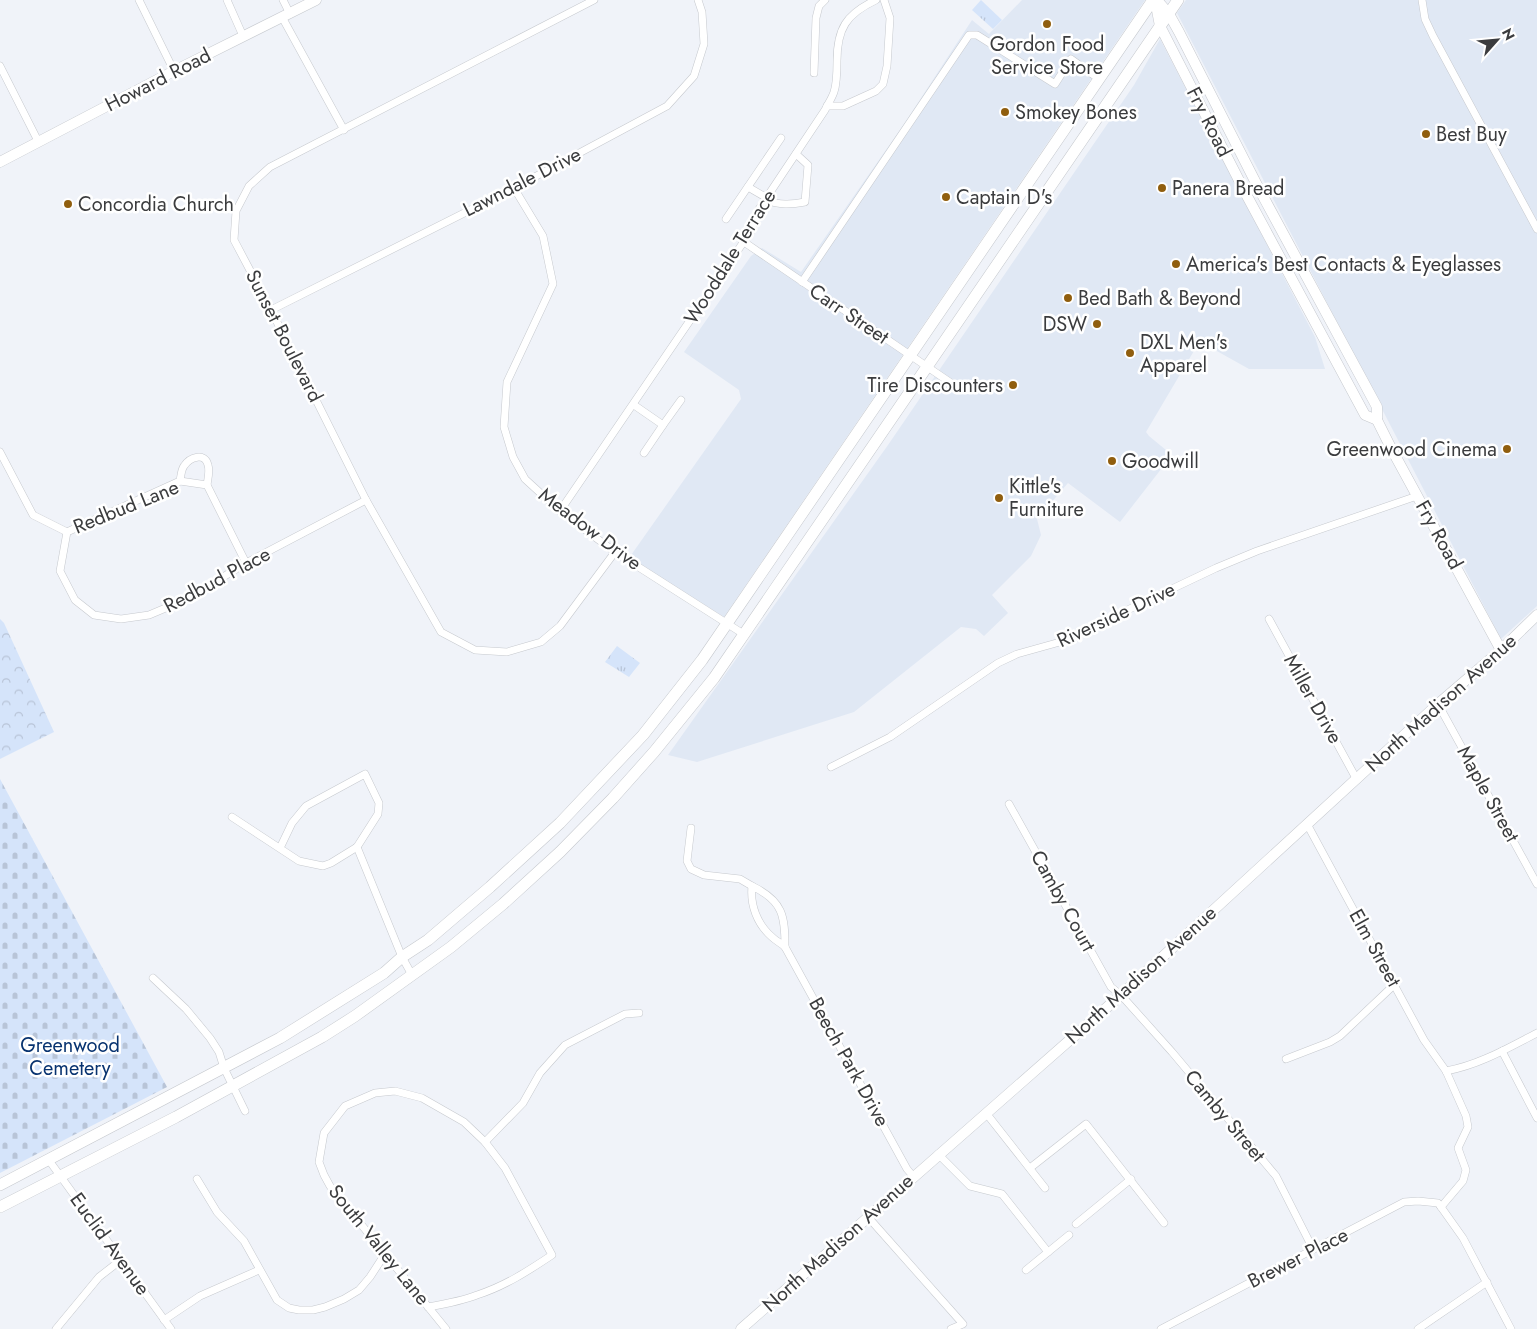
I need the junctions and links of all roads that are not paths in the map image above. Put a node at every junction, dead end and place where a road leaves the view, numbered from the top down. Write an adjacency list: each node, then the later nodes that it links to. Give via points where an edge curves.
1 (139, 0): 19 (street)
2 (228, 0): 17 (street)
3 (283, 0): 15 (street)
4 (316, 0): 15 (street, Howard Road)
5 (594, 0): 23 (street, Sunset Boulevard)
6 (698, 0): 29 (street, Lawndale Drive, via 704,44 694,76 667,106)
7 (826, 0): 20 (street, via 816,18)
8 (876, 0): 13 (street, Wooddale Terrace)
9 (884, 0): 22 (street, via 890,18 883,84 876,91 843,106)
10 (1155, 0): 14 (street, Fry Road); 16 (street, Fry Road); 21 (main road)
11 (1178, 0): 14 (main road)
12 (1422, 0): 32 (street, via 1428,26)
13 (867, 2): 22 (street, Wooddale Terrace, via 842,26 837,43 837,76)
14 (1169, 14): 16 (main road); 41 (street, Fry Road, via 1258,188 1377,407)
15 (286, 15): 17 (street, Howard Road); 23 (street)
16 (1160, 26): 37 (main road); 41 (street, Fry Road, via 1247,196 1366,415)
17 (243, 36): 19 (street, Howard Road)
18 (0, 66): 25 (street)
19 (174, 71): 25 (street, Howard Road)
20 (814, 73)
21 (1099, 79): 34 (street, via 1071,59 1054,84 978,35 969,35); 36 (main road)
22 (827, 106): 26 (street, Wooddale Terrace)
23 (344, 130): 35 (street, Sunset Boulevard, via 270,167 249,186 236,211 234,240)
24 (781, 138): 28 (street)
25 (38, 141): 27 (street, Howard Road)
26 (796, 154): 30 (street, Wooddale Terrace); 30 (street, via 808,165 805,202 778,205)
27 (0, 162)
28 (748, 187): 30 (street); 31 (street)
29 (514, 188): 35 (street, Lawndale Drive); 49 (street, Meadow Drive, via 542,236 553,284 507,382 504,427 512,457 525,479)
30 (766, 199): 33 (street, Wooddale Terrace)
31 (726, 219)
32 (1537, 229)
33 (744, 242): 34 (street, Carr Street); 40 (street, Wooddale Terrace)
34 (802, 282): 36 (street, Carr Street)
35 (271, 310): 48 (street, Sunset Boulevard)
36 (910, 356): 37 (street, Carr Street); 55 (main road)
37 (928, 367): 38 (street, Carr Street); 56 (main road)
38 (954, 385)
39 (682, 400): 42 (street)
40 (634, 404): 42 (street); 49 (street, Wooddale Terrace)
41 (1377, 420): 47 (street, Fry Road)
42 (663, 425): 44 (street)
43 (0, 452): 50 (street, Redbud Lane, via 33,516)
44 (644, 453)
45 (180, 481): 46 (street, Redbud Lane); 46 (street, via 183,466 198,456 208,463); 50 (street, Redbud Lane)
46 (207, 485): 52 (street, Redbud Lane)
47 (1417, 496): 57 (street, Fry Road); 59 (street, Riverside Drive, via 1257,551 1060,642 998,662 890,737)
48 (366, 500): 51 (street, Sunset Boulevard, via 442,632 475,650 507,652 541,642 560,626); 52 (street, Redbud Place)
49 (560, 511): 51 (street, Meadow Drive)
50 (67, 532): 52 (street, Redbud Place, via 60,571 75,600 94,614 120,619 150,615 187,599)
51 (615, 552): 55 (street, Meadow Drive)
52 (246, 563)
53 (1537, 616): 57 (street, North Madison Avenue)
54 (1268, 618): 60 (street, Miller Drive)
55 (727, 624): 56 (street, Meadow Drive); 70 (main road, via 633,745 593,789 541,842 490,887 428,940)
56 (745, 635): 71 (main road, via 710,684 613,798 524,886)
57 (1501, 650): 58 (street, North Madison Avenue)
58 (1438, 704): 60 (street, North Madison Avenue); 67 (street, Maple Street)
59 (831, 767)
60 (1357, 780): 63 (street, North Madison Avenue)
61 (1009, 804): 74 (street, Camby Court, via 1111,987)
62 (232, 817): 66 (street)
63 (1307, 824): 73 (street, Elm Street); 74 (street, North Madison Avenue)
64 (691, 828): 68 (street, Beech Park Drive, via 686,861 690,869 704,875 740,879)
65 (357, 847): 66 (street, via 323,866 299,861); 66 (street, via 379,809 365,774 306,806 292,823); 70 (street)
66 (280, 848)
67 (1537, 884)
68 (752, 886): 69 (street, Beech Park Drive, via 754,910 761,925 772,938); 69 (street, Beech Park Drive, via 779,905 785,924)
69 (785, 946): 90 (street, Beech Park Drive, via 907,1169)
70 (402, 957): 71 (street); 79 (main road, via 318,1015)
71 (412, 975): 81 (main road, via 355,1016)
72 (153, 978): 79 (street, via 202,1027)
73 (1394, 985): 78 (street, via 1340,1036); 80 (street, Elm Street, via 1424,1040)
74 (1121, 995): 83 (street, North Madison Avenue); 101 (street, Camby Street, via 1276,1176)
75 (639, 1013): 85 (street, via 625,1014 565,1045 540,1073 523,1103)
76 (1537, 1033): 77 (street)
77 (1502, 1051): 80 (street, via 1465,1067); 84 (street)
78 (1286, 1059)
79 (224, 1068): 81 (street); 87 (main road)
80 (1446, 1071): 95 (street, Elm Street, via 1468,1127 1458,1148 1466,1170 1463,1181)
81 (232, 1086): 82 (street); 89 (main road)
82 (245, 1111)
83 (986, 1113): 86 (street, North Madison Avenue); 88 (street)
84 (1537, 1118)
85 (485, 1142): 103 (street, South Valley Lane, via 464,1122 422,1098 408,1094 396,1091 375,1093 345,1106 324,1133 319,1162 330,1186); 108 (street, via 505,1168 552,1255 503,1285 476,1296)
86 (938, 1154): 90 (street, North Madison Avenue); 102 (street, via 970,1186 1002,1194)
87 (48, 1159): 89 (street, Euclid Avenue); 93 (main road)
88 (1030, 1168): 92 (street, via 1086,1124); 94 (street)
89 (60, 1176): 96 (main road); 104 (street, Euclid Avenue)
90 (914, 1176): 97 (street, North Madison Avenue)
91 (197, 1179): 105 (street, via 217,1212 244,1241)
92 (1131, 1179): 98 (street); 99 (street)
93 (0, 1185)
94 (1045, 1188)
95 (1440, 1205): 101 (street, Brewer Place, via 1404,1202); 107 (street)
96 (0, 1206)
97 (868, 1217): 113 (street, North Madison Avenue); 114 (street, via 963,1324)
98 (1164, 1223)
99 (1076, 1224)
100 (1069, 1235): 102 (street)
101 (1313, 1249): 115 (street, Brewer Place)
102 (1048, 1252): 106 (street)
103 (386, 1254): 105 (street, via 359,1290 313,1310 289,1308 277,1300); 108 (street, South Valley Lane)
104 (121, 1260): 109 (street, Euclid Avenue); 110 (street, via 98,1277)
105 (259, 1270): 109 (street, via 200,1296)
106 (1026, 1270)
107 (1487, 1282): 116 (street); 117 (street)
108 (428, 1308): 112 (street, South Valley Lane)
109 (164, 1320): 111 (street, Euclid Avenue)
110 (56, 1329)
111 (171, 1329)
112 (446, 1329)
113 (741, 1329)
114 (951, 1329)
115 (1161, 1329)
116 (1418, 1329)
117 (1512, 1329)

